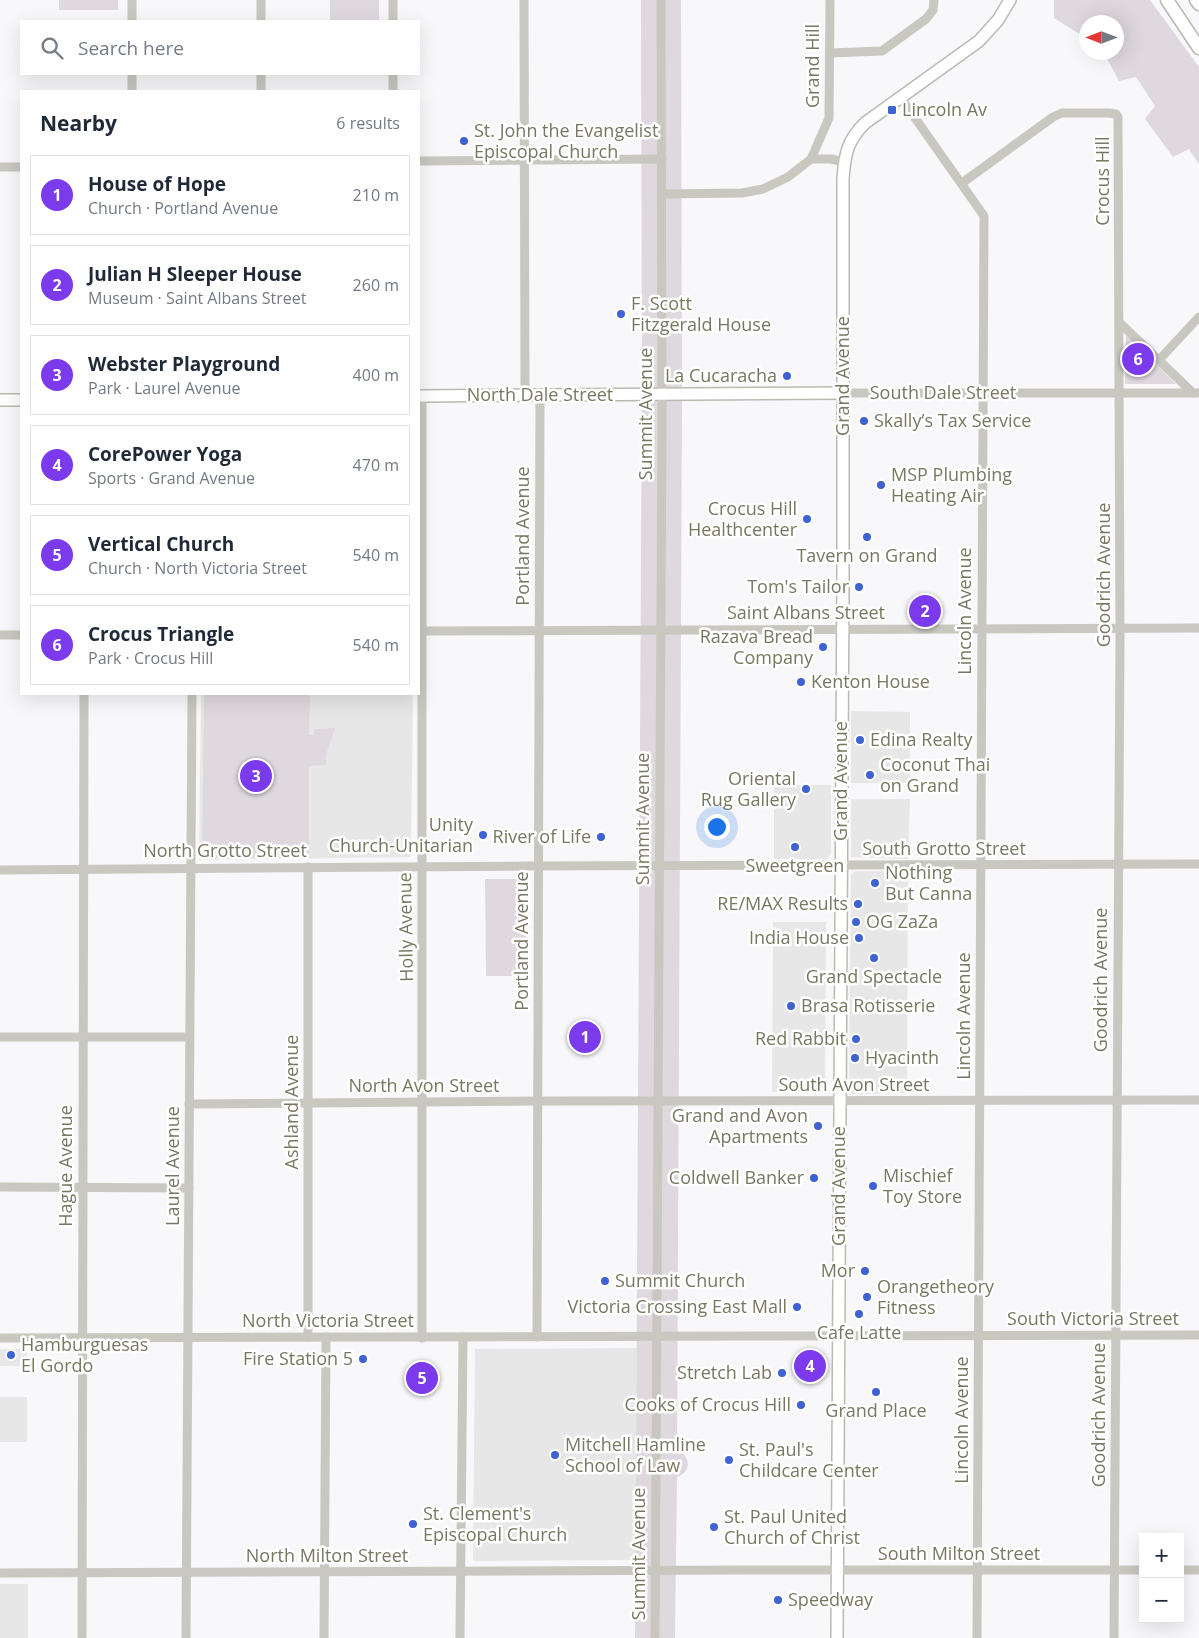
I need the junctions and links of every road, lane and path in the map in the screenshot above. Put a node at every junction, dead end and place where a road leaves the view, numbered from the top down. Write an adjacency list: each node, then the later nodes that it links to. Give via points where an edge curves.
1 (132, 0): 14 (street)
2 (261, 0): 15 (street)
3 (394, 0): 16 (street)
4 (524, 0): 29 (street)
5 (661, 0): 6 (street); 27 (street, Summit Avenue)
6 (670, 0)
7 (830, 0): 19 (street, Grand Hill)
8 (934, 0): 19 (street, via 926,19 882,51)
9 (1010, 0): 26 (main road, Grand Avenue, via 979,41)
10 (1167, 0): 18 (highway)
11 (1172, 0): 17 (highway)
12 (1196, 0): 13 (highway)
13 (1199, 4)
14 (132, 20)
15 (261, 20)
16 (393, 20)
17 (1199, 36)
18 (1199, 48)
19 (830, 52): 28 (street, Grand Hill, via 829,118)
20 (132, 75): 23 (street)
21 (261, 75): 24 (street)
22 (393, 75): 25 (street)
23 (132, 90)
24 (261, 90)
25 (393, 90)
26 (901, 98): 31 (main road, Grand Avenue, via 858,130 851,139); 34 (street, Lincoln Avenue)
27 (662, 159): 29 (street); 35 (street, Summit Avenue)
28 (810, 159): 31 (street); 35 (street, via 788,177 763,189)
29 (524, 160): 30 (street); 44 (street)
30 (420, 161)
31 (844, 162): 39 (main road, Grand Avenue)
32 (0, 167): 33 (street)
33 (20, 167)
34 (962, 183): 37 (street, Crocus Hill, via 1053,117 1062,113 1116,114 1119,121); 40 (street, Lincoln Avenue, via 984,216)
35 (662, 194): 43 (street, Summit Avenue)
36 (1199, 317): 38 (street)
37 (1119, 322): 38 (street); 41 (street, Goodrich Avenue)
38 (1159, 360): 42 (street)
39 (844, 393): 40 (street, South Dale Street); 43 (main road, South Dale Street); 51 (main road, Grand Avenue)
40 (983, 393): 41 (street, South Dale Street); 54 (street, Lincoln Avenue)
41 (1120, 393): 42 (street, South Dale Street); 52 (street, Goodrich Avenue)
42 (1196, 393)
43 (662, 394): 45 (main road, North Dale Street); 50 (street, Summit Avenue)
44 (525, 395): 45 (main road, North Dale Street); 46 (main road, North Dale Street)
45 (540, 395): 53 (street, Portland Avenue)
46 (421, 396): 55 (street, Holly Avenue)
47 (0, 400): 48 (main road)
48 (20, 400)
49 (1199, 628): 52 (street, Saint Albans Street)
50 (661, 629): 51 (street, Saint Albans Street); 53 (street, Saint Albans Street); 61 (street, Summit Avenue)
51 (842, 629): 54 (street, Saint Albans Street); 62 (main road, Grand Avenue)
52 (1120, 629): 54 (street, Saint Albans Street); 64 (street, Goodrich Avenue)
53 (538, 630): 55 (street, Saint Albans Street); 66 (street, Portland Avenue)
54 (982, 630): 63 (street, Lincoln Avenue)
55 (421, 631): 65 (street, Holly Avenue)
56 (0, 635): 57 (street)
57 (20, 635)
58 (84, 695): 68 (street, Hague Avenue)
59 (192, 695): 69 (street, Laurel Avenue)
60 (1199, 864): 64 (street, South Grotto Street)
61 (660, 865): 62 (street, South Grotto Street); 66 (street, North Grotto Street); 77 (street, Summit Avenue)
62 (841, 865): 63 (street, South Grotto Street); 78 (main road, Grand Avenue)
63 (981, 865): 64 (street, South Grotto Street); 79 (street, Lincoln Avenue)
64 (1118, 865): 74 (street, Goodrich Avenue)
65 (422, 866): 66 (street, North Grotto Street); 67 (street, North Grotto Street); 80 (street, Holly Avenue)
66 (538, 866): 76 (street, Portland Avenue)
67 (308, 867): 69 (street, North Grotto Street); 81 (street, Ashland Avenue)
68 (84, 868): 69 (street, North Grotto Street); 70 (street, North Grotto Street); 72 (street, Hague Avenue)
69 (190, 868): 73 (street, Laurel Avenue)
70 (0, 870)
71 (0, 1037): 72 (street)
72 (83, 1037): 73 (street); 83 (street, Hague Avenue)
73 (189, 1037): 82 (street, Laurel Avenue)
74 (1117, 1099): 75 (street, South Avon Street); 79 (street, South Avon Street); 90 (street, Goodrich Avenue)
75 (1199, 1100)
76 (539, 1101): 77 (street, North Avon Street); 80 (street, North Avon Street); 94 (street, Portland Avenue)
77 (659, 1101): 78 (street, South Avon Street); 87 (street, Summit Avenue)
78 (839, 1101): 79 (street, South Avon Street); 88 (main road, Grand Avenue)
79 (980, 1101): 89 (street, Lincoln Avenue)
80 (423, 1102): 81 (street, North Avon Street); 98 (street, Holly Avenue)
81 (308, 1103): 82 (street, North Avon Street); 91 (street, Ashland Avenue)
82 (189, 1104): 85 (street, Laurel Avenue)
83 (82, 1186): 84 (street); 85 (street); 96 (street, Hague Avenue)
84 (0, 1187)
85 (189, 1188): 97 (street, Laurel Avenue)
86 (1199, 1335): 90 (street, South Victoria Street)
87 (657, 1336): 88 (street, South Victoria Street); 94 (street, North Victoria Street); 105 (street, Summit Avenue)
88 (838, 1336): 89 (street, South Victoria Street); 99 (main road, Grand Avenue)
89 (979, 1336): 90 (street, South Victoria Street); 100 (street, Lincoln Avenue)
90 (1116, 1336): 101 (street, Goodrich Avenue)
91 (308, 1337): 92 (street, North Victoria Street); 97 (street, North Victoria Street)
92 (326, 1337): 98 (street, North Victoria Street); 110 (street)
93 (463, 1337): 94 (street, North Victoria Street); 98 (street, North Victoria Street); 107 (street)
94 (537, 1337)
95 (0, 1338): 96 (street, North Victoria Street)
96 (82, 1338): 97 (street, North Victoria Street); 109 (street, Hague Avenue)
97 (188, 1338): 106 (street, Laurel Avenue)
98 (422, 1338)
99 (837, 1570): 100 (street, South Milton Street); 105 (street, South Milton Street); 116 (main road, Grand Avenue)
100 (977, 1570): 101 (street, South Milton Street); 117 (street, Lincoln Avenue)
101 (1114, 1570): 102 (street, South Milton Street); 118 (street, Goodrich Avenue)
102 (1139, 1570)
103 (1184, 1570): 104 (street)
104 (1199, 1570)
105 (655, 1571): 107 (street, North Milton Street); 115 (street, Summit Avenue)
106 (187, 1572): 109 (street, North Milton Street); 110 (street, North Milton Street); 112 (street, Laurel Avenue)
107 (461, 1572): 110 (street, North Milton Street); 114 (street)
108 (0, 1573): 109 (street, North Milton Street)
109 (82, 1573): 111 (street, Hague Avenue)
110 (324, 1573): 113 (street)
111 (82, 1638)
112 (186, 1638)
113 (324, 1638)
114 (460, 1638)
115 (655, 1638)
116 (837, 1638)
117 (976, 1638)
118 (1114, 1638)

